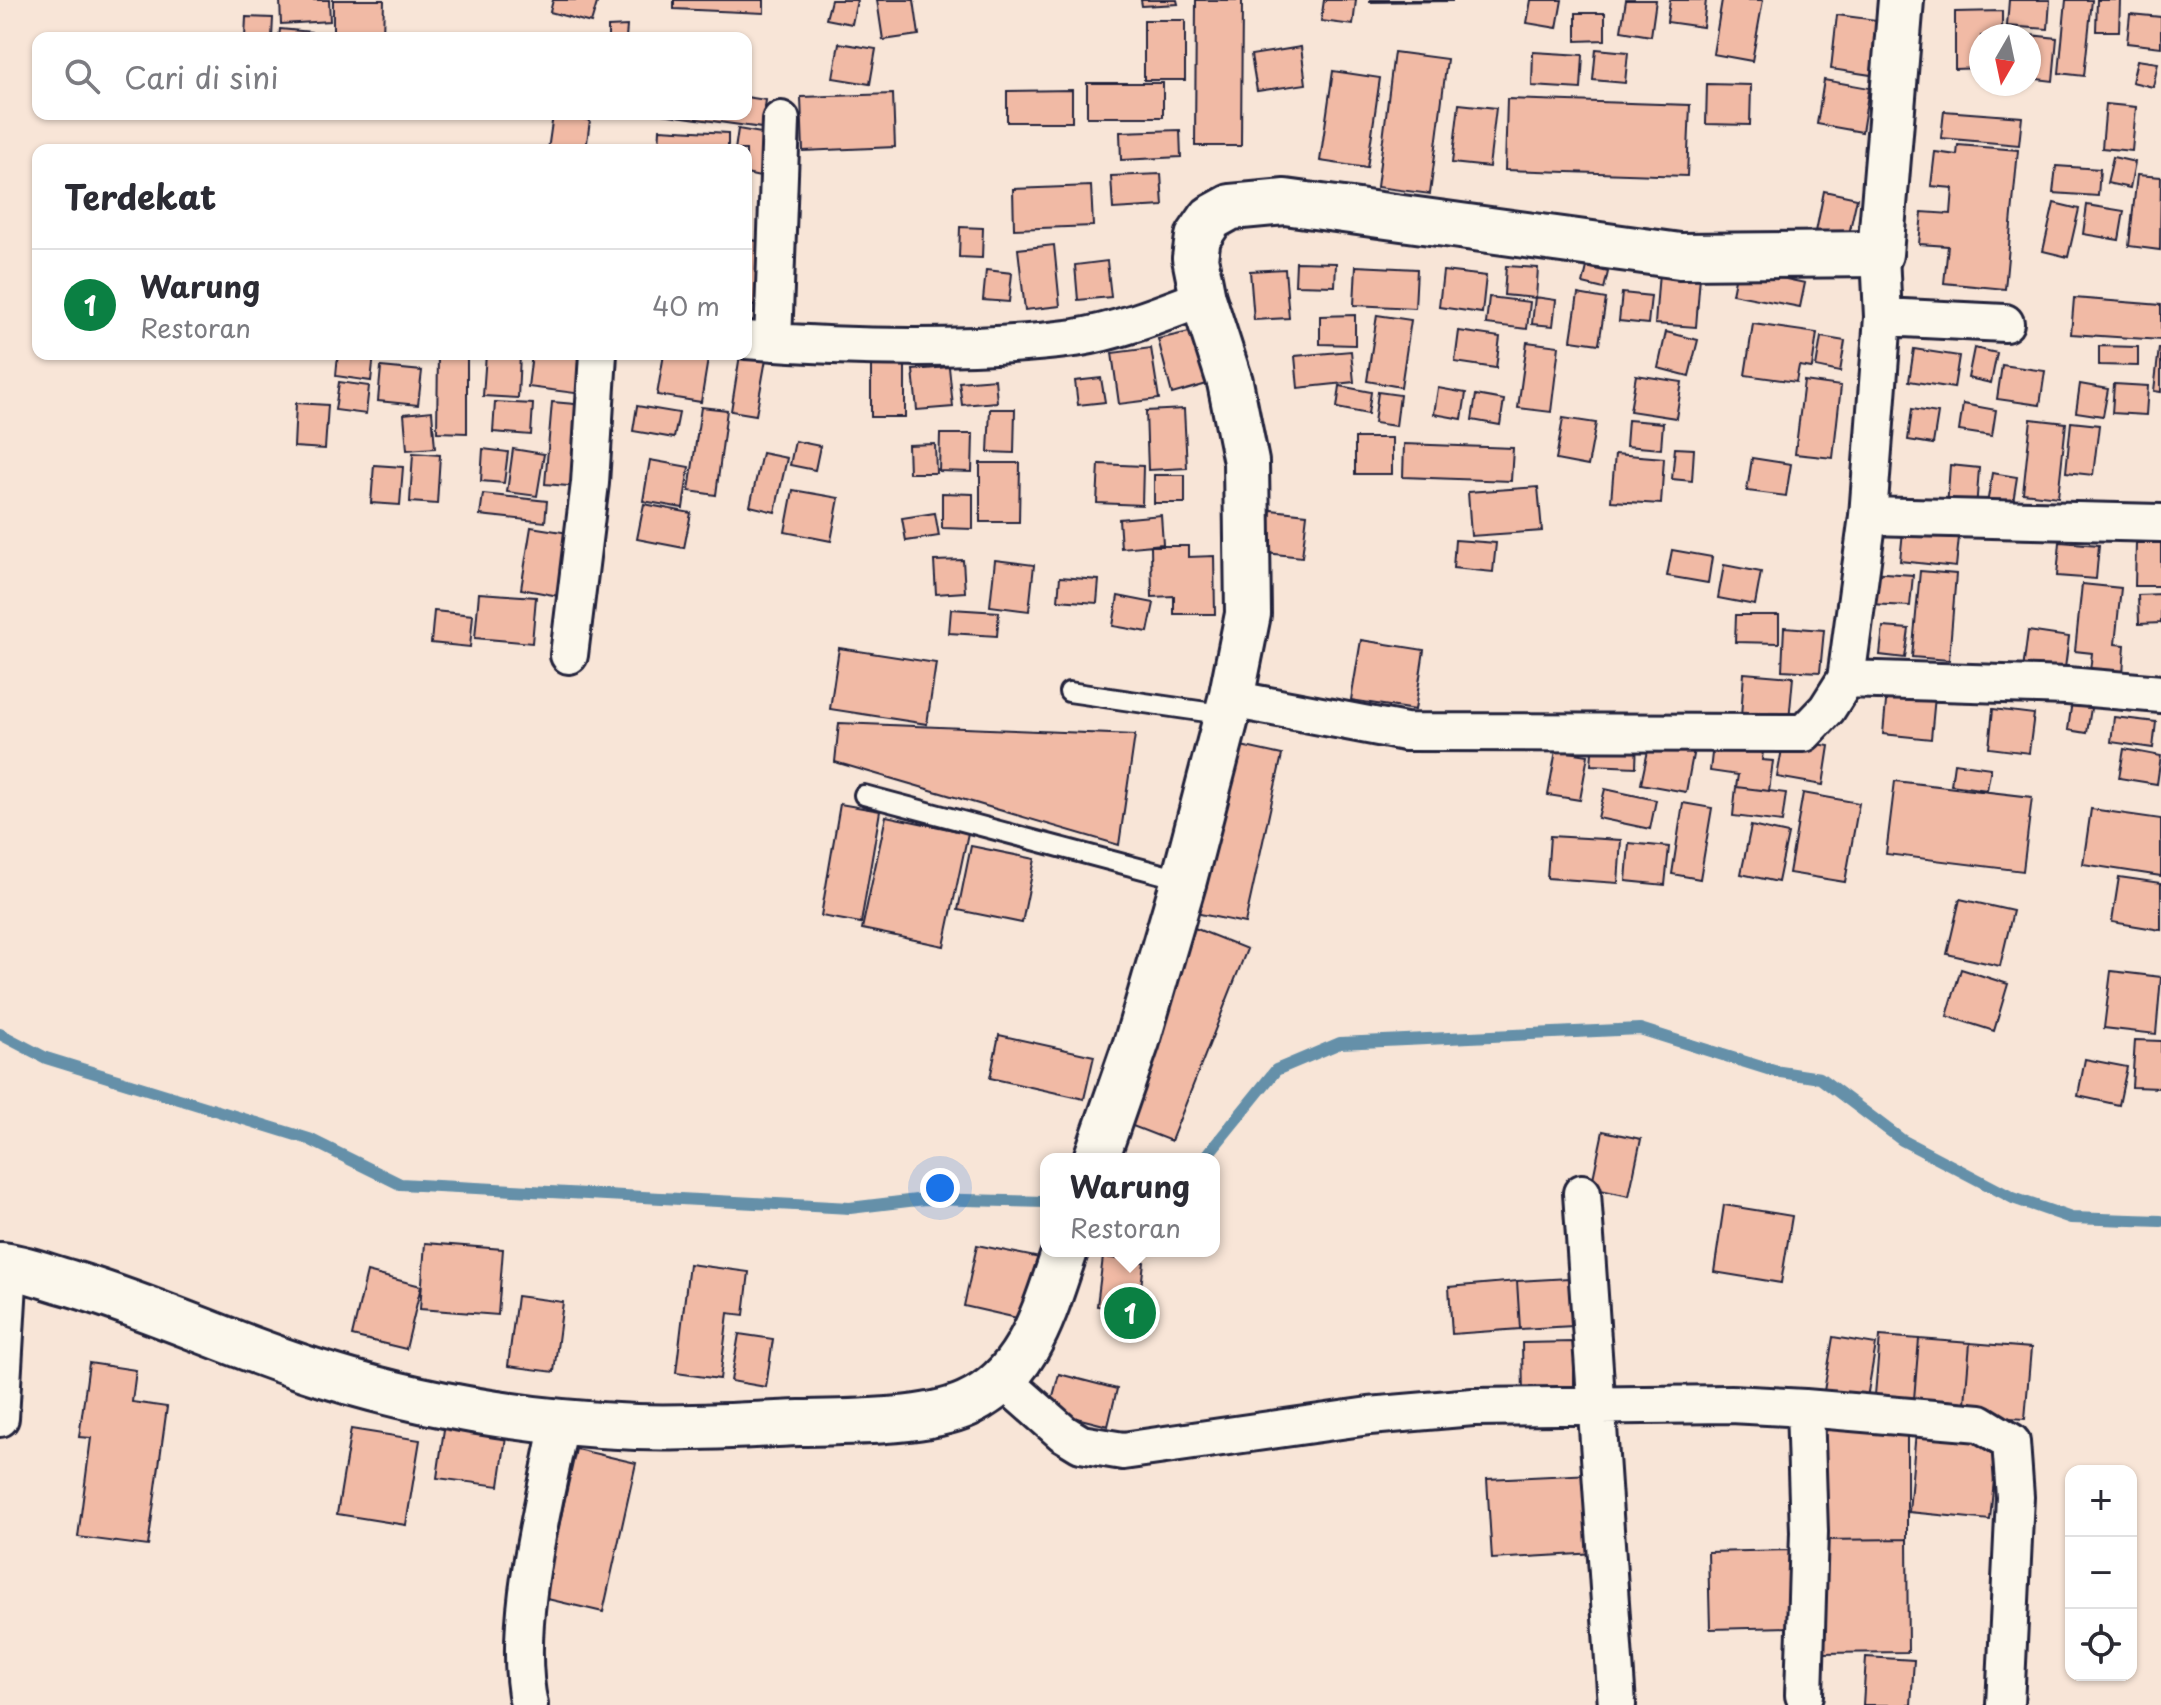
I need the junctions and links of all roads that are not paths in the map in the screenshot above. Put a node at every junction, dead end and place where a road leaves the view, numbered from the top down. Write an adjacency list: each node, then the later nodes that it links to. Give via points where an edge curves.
1 (1901, 0): 3 (street)
2 (781, 120): 7 (street)
3 (1880, 254): 4 (street, via 1680,256 1285,202 1231,207 1211,218 1198,237 1195,258); 5 (street)
4 (1203, 298): 7 (street, via 1137,323 1075,338 946,345); 15 (street, via 1230,382 1246,462 1248,614)
5 (1883, 317): 6 (street); 9 (street)
6 (2005, 323)
7 (760, 341)
8 (598, 360): 11 (street, via 590,483)
9 (1868, 516): 10 (street); 12 (street)
10 (2161, 523)
11 (569, 655)
12 (1846, 679): 14 (street); 15 (street, via 1827,709 1799,736 1405,732)
13 (1069, 692): 15 (lane)
14 (2161, 694)
15 (1229, 707): 17 (street)
16 (864, 795): 17 (lane)
17 (1184, 880): 18 (street)
18 (1098, 1153)
19 (1582, 1193): 23 (street)
20 (1063, 1257): 22 (street, via 1024,1356)
21 (5, 1265): 25 (street); 26 (street, via 153,1309 246,1350 387,1393)
22 (1003, 1380): 23 (street, via 1081,1444 1123,1451 1369,1416 1473,1407); 26 (street, via 968,1404 932,1414 844,1422 637,1427)
23 (1596, 1406): 24 (street); 29 (street)
24 (1805, 1408): 27 (street, via 1809,1532); 30 (street, via 1980,1423 2011,1442 2015,1497)
25 (0, 1418)
26 (560, 1421): 28 (street, via 526,1611)
27 (1804, 1695)
28 (529, 1705)
29 (1617, 1705)
30 (2005, 1705)

